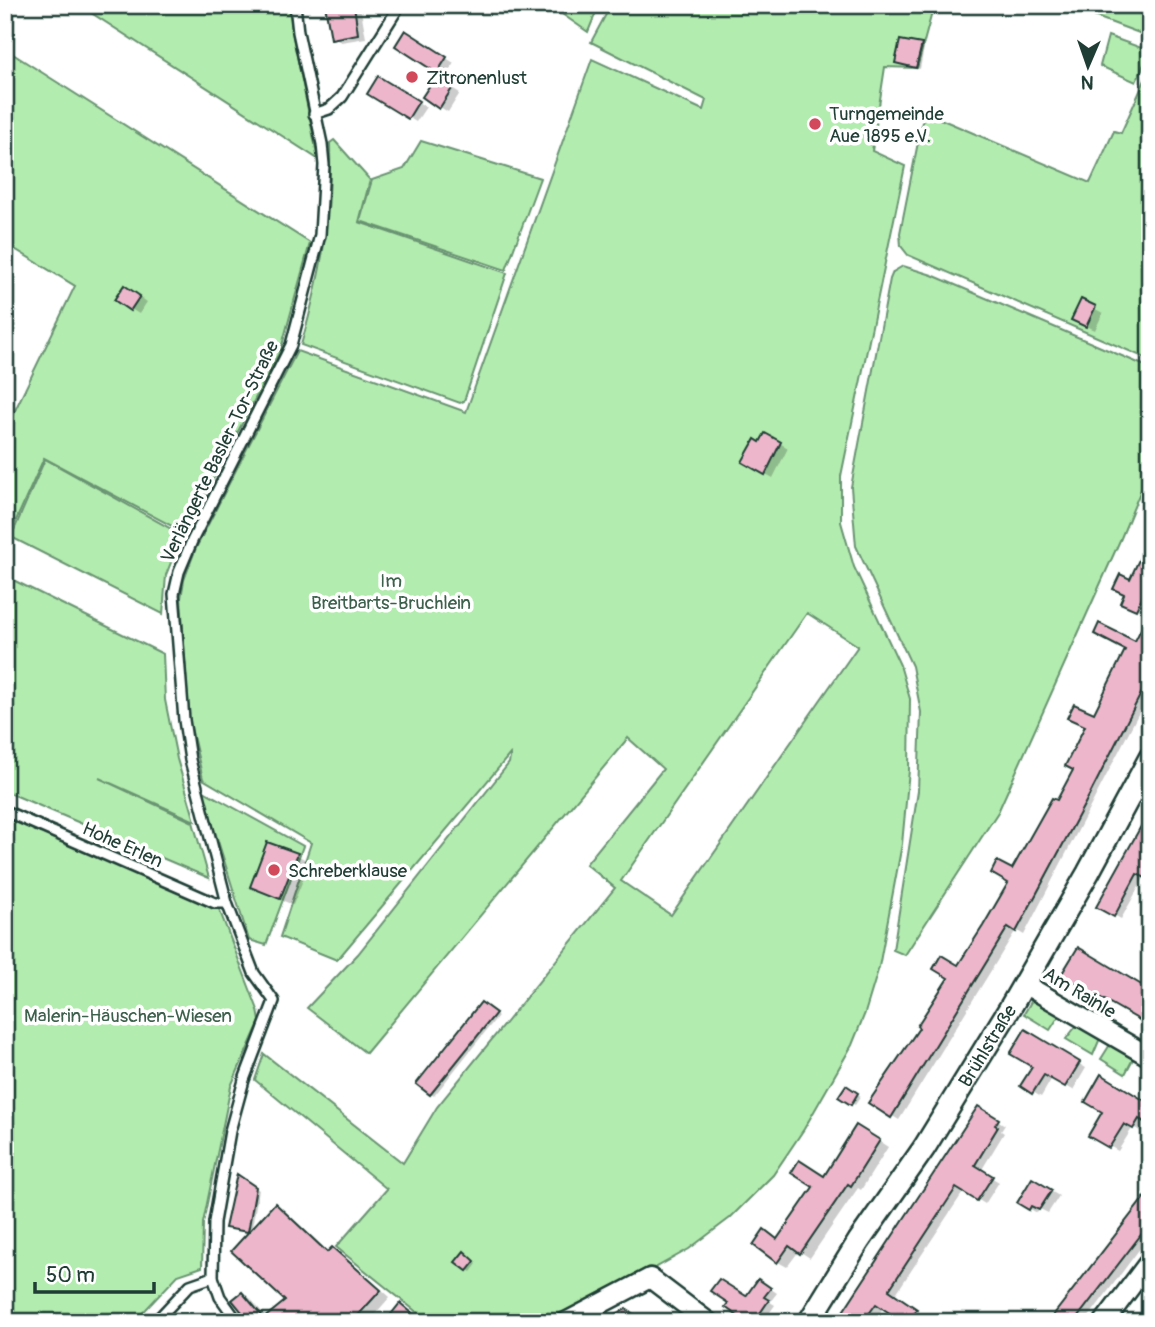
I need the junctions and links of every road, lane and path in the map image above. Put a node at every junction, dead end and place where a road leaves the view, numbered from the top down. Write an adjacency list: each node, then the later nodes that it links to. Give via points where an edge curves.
1 (295, 5): 3 (lane, Verlängerte Basler-Tor-Straße)
2 (400, 5): 3 (lane, via 342,97 329,109)
3 (314, 114): 6 (lane, Verlängerte Basler-Tor-Straße, via 324,165 320,235 290,345 192,541 174,594 190,760)
4 (1150, 758): 7 (street, Brühlstraße)
5 (5, 811): 6 (lane, Hohe Erlen, via 215,903)
6 (227, 903): 10 (lane, Verlängerte Basler-Tor-Straße, via 254,973 274,1001 230,1131 216,1206)
7 (1024, 984): 8 (street, Am Rainle); 15 (street, Brühlstraße, via 924,1148)
8 (1150, 1058)
9 (1150, 1261): 16 (street)
10 (213, 1277): 11 (lane, via 190,1285); 12 (lane, Verlängerte Basler-Tor-Straße, via 220,1297)
11 (155, 1322)
12 (238, 1322)
13 (566, 1322): 14 (street, via 650,1278)
14 (708, 1322)
15 (808, 1322)
16 (1104, 1322)

